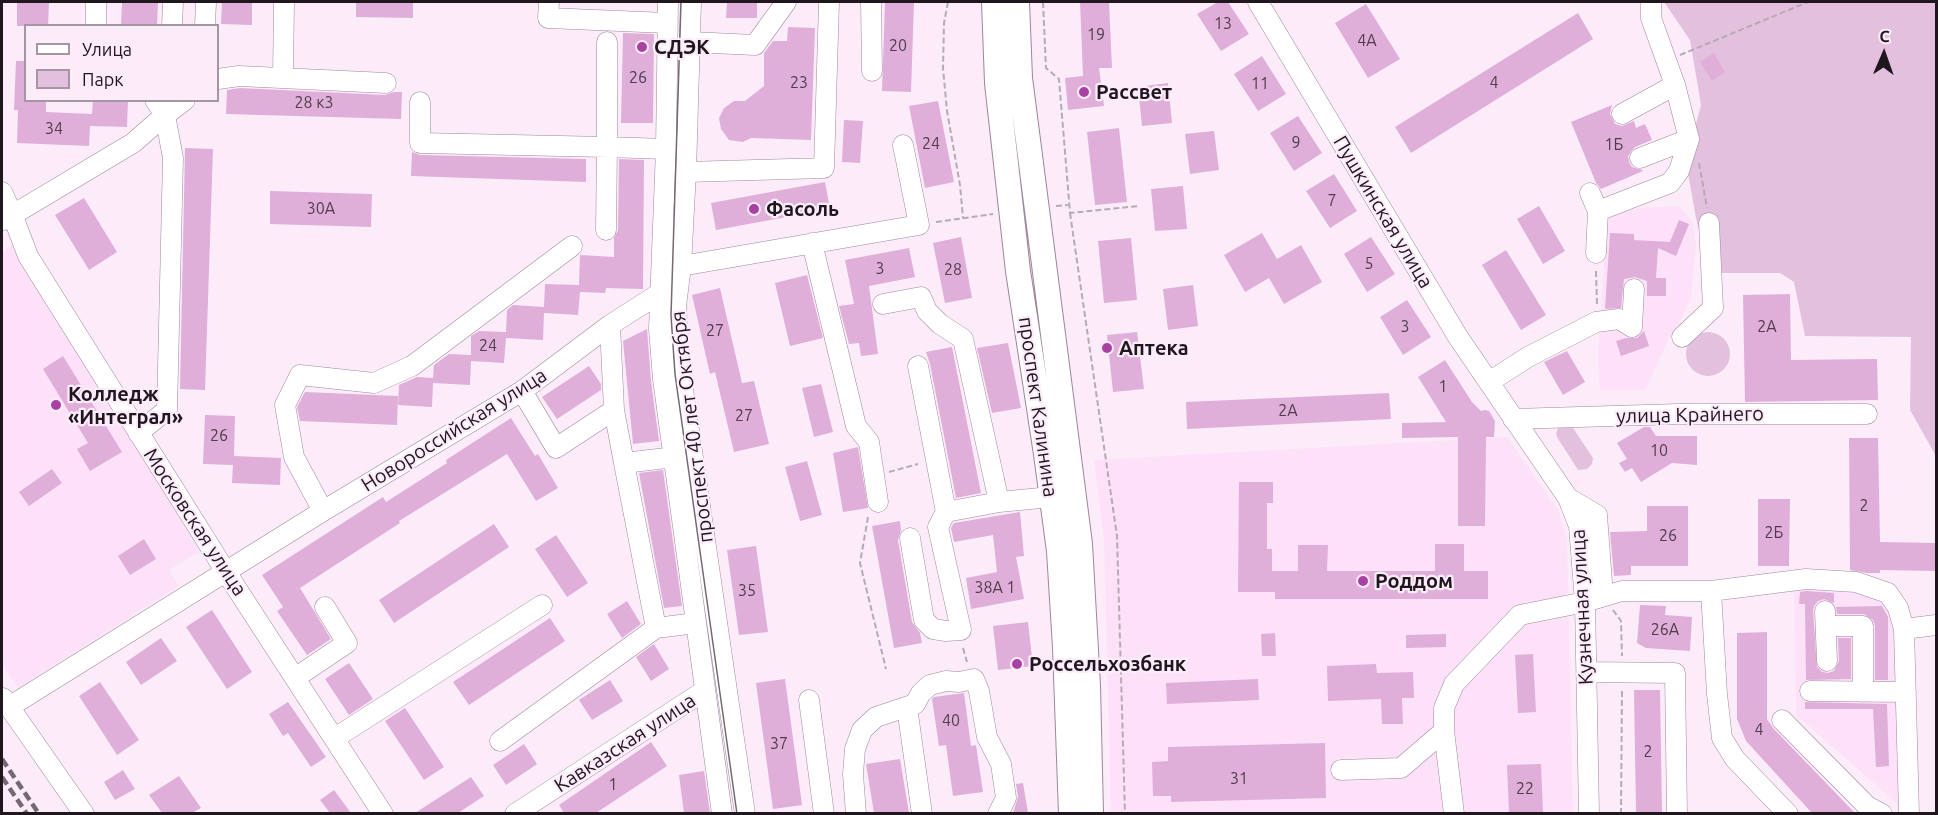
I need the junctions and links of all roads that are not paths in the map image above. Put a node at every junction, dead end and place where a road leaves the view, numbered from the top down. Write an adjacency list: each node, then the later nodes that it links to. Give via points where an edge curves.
1 (96, 2): 16 (street)
2 (173, 2): 17 (street)
3 (206, 2): 18 (street)
4 (284, 2): 22 (street)
5 (549, 2): 15 (street, via 548,18)
6 (668, 2): 15 (street, проспект 40 лет Октября)
7 (692, 2): 20 (street, проспект 40 лет Октября)
8 (786, 2): 20 (street, via 755,45)
9 (829, 2): 35 (street, via 824,168)
10 (872, 2): 21 (street)
11 (994, 2): 60 (main road, проспект Калинина, via 997,82)
12 (1017, 2): 100 (main road, проспект Калинина, via 1020,78 1080,544)
13 (1651, 2): 25 (street, via 1651,18)
14 (1266, 4): 52 (street, Пушкинская улица, via 1458,337)
15 (667, 23): 33 (street, проспект 40 лет Октября)
16 (96, 24)
17 (172, 24)
18 (205, 24)
19 (607, 42): 32 (street)
20 (691, 42): 35 (street, проспект 40 лет Октября)
21 (872, 71)
22 (283, 78): 23 (street); 24 (street)
23 (219, 79)
24 (386, 83)
25 (1675, 85): 29 (street); 30 (street)
26 (179, 102): 28 (street)
27 (420, 102): 32 (street, via 420,143)
28 (160, 108): 39 (street, via 133,143); 57 (street, via 173,158 166,410)
29 (1622, 114)
30 (1689, 139): 34 (street); 38 (street, via 1679,171 1670,183)
31 (903, 145): 42 (street, via 919,225)
32 (607, 147): 33 (street); 41 (street)
33 (666, 149): 47 (street, проспект 40 лет Октября)
34 (1640, 158)
35 (686, 172): 45 (street, проспект 40 лет Октября)
36 (2, 192): 39 (street, Московская улица)
37 (1590, 193): 38 (street)
38 (1598, 211): 44 (street)
39 (7, 218): 57 (street, Московская улица)
40 (1709, 223): 50 (street, via 1713,308)
41 (606, 230)
42 (812, 243): 45 (street); 62 (street, via 856,426 869,442 875,476)
43 (572, 246): 63 (street, via 412,366 374,383 300,375 285,405 294,457)
44 (1596, 253)
45 (681, 266): 47 (street, Новороссийская улица); 94 (street, проспект 40 лет Октября, via 676,306 680,369)
46 (1634, 289): 52 (street, via 1632,327 1619,319 1596,322)
47 (660, 293): 49 (street, Новороссийская улица); 58 (street, проспект 40 лет Октября, via 663,379)
48 (883, 304): 61 (street, via 921,297 927,311 940,324 963,339)
49 (610, 325): 53 (street, Новороссийская улица); 54 (street)
50 (1682, 337)
51 (918, 366): 64 (street)
52 (1489, 382): 56 (street, Пушкинская улица)
53 (522, 391): 54 (street, via 556,448); 63 (street, Новороссийская улица)
54 (614, 410): 59 (street)
55 (1867, 414): 56 (street, улица Крайнего)
56 (1513, 419): 68 (street, Кузнечная улица, via 1568,498 1579,525)
57 (138, 433): 66 (street, Московская улица)
58 (675, 457): 59 (street); 71 (street, проспект 40 лет Октября)
59 (624, 463): 73 (street)
60 (1051, 497): 61 (street); 99 (main road, проспект Калинина, via 1059,551)
61 (999, 502): 64 (street)
62 (873, 509)
63 (324, 511): 66 (street, Новороссийская улица)
64 (946, 512): 65 (street, via 938,526 961,630 933,629 924,620)
65 (910, 538)
66 (226, 572): 77 (street, Московская улица); 83 (street, Новороссийская улица)
67 (1711, 591): 68 (street, via 1622,591); 74 (street, via 1806,579 1856,582 1888,593 1898,608); 104 (street, via 1722,738 1735,759)
68 (1594, 599): 76 (street, Кузнечная улица); 86 (street, via 1520,615 1454,684 1444,708)
69 (542, 605): 87 (street)
70 (326, 608): 77 (street, via 347,643)
71 (696, 623): 73 (street); 78 (street, проспект 40 лет Октября)
72 (1936, 626): 74 (street)
73 (656, 628): 88 (street)
74 (1904, 629): 81 (street)
75 (1827, 661): 80 (street, via 1826,619 1863,626)
76 (1587, 672): 102 (street, Кузнечная улица); 103 (street, via 1675,673)
77 (295, 678): 87 (street, Московская улица)
78 (704, 691): 92 (street, Кавказская улица); 93 (street, проспект 40 лет Октября)
79 (1810, 691): 80 (street)
80 (1863, 692): 81 (street)
81 (1906, 692): 106 (street)
82 (809, 700): 95 (street)
83 (5, 702): 90 (street)
84 (907, 707): 96 (street, via 876,717 862,730 855,749 853,774); 97 (street); 98 (street, via 915,704 930,685 974,679 987,737 1001,764 1006,798)
85 (1782, 720): 105 (street, via 1867,806)
86 (1444, 731): 89 (street, via 1401,768); 101 (street)
87 (335, 738): 91 (street, Московская улица)
88 (500, 741)
89 (1341, 770)
90 (84, 813)
91 (383, 813)
92 (515, 813)
93 (722, 813)
94 (744, 813)
95 (824, 813)
96 (856, 813)
97 (922, 813)
98 (998, 813)
99 (1071, 813)
100 (1091, 813)
101 (1454, 813)
102 (1589, 813)
103 (1677, 813)
104 (1788, 813)
105 (1882, 813)
106 (1909, 813)

